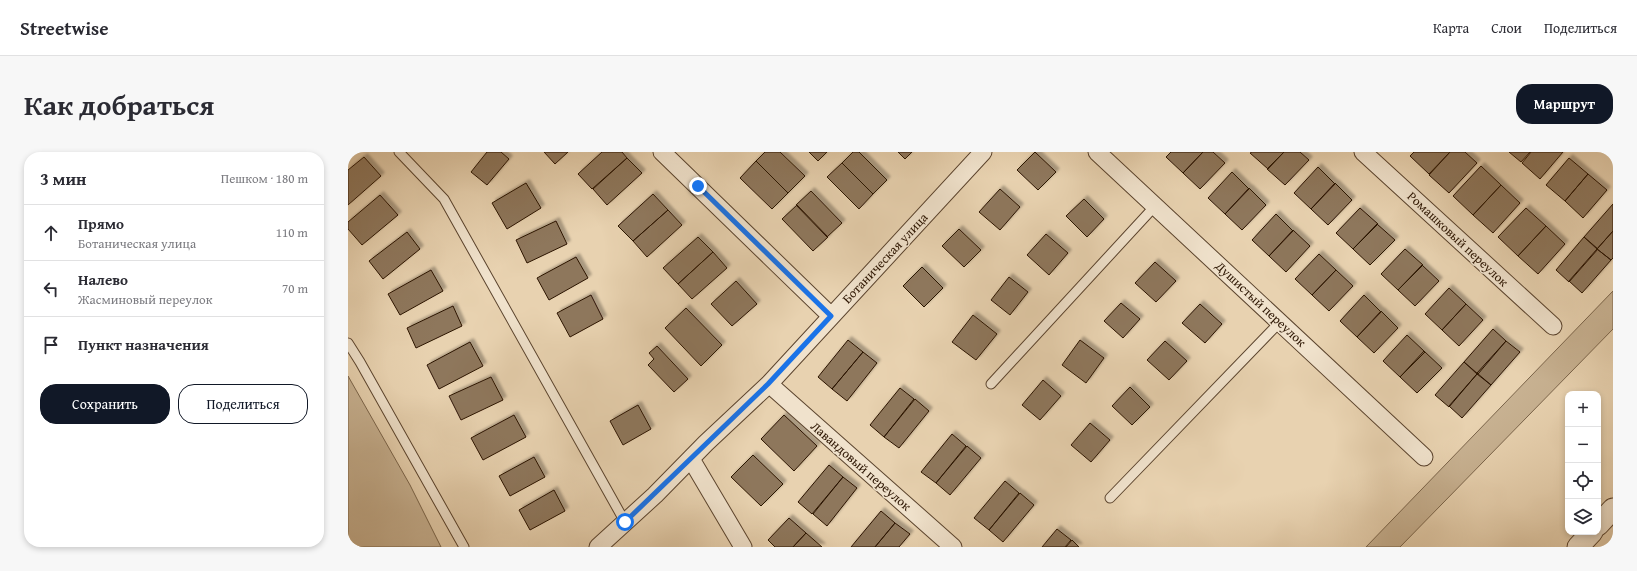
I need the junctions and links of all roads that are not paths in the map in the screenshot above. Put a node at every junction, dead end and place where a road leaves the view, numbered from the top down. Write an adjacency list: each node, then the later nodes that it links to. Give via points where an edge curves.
1 (399, 152): 17 (lane, via 444,199)
2 (662, 152): 7 (street)
3 (982, 152): 7 (street, Ботаническая улица)
4 (1096, 152): 6 (street, Душистый переулок)
5 (1363, 152): 9 (street, Ромашковый переулок)
6 (1155, 206): 8 (street, Душистый переулок); 12 (lane)
7 (831, 316): 11 (street, Ботаническая улица)
8 (1280, 322): 13 (street, Душистый переулок); 15 (lane)
9 (1553, 326)
10 (348, 343): 20 (lane)
11 (768, 384): 14 (street, Ботаническая улица); 23 (street, Лавандовый переулок)
12 (991, 384)
13 (1424, 457)
14 (691, 459): 17 (street, Ботаническая улица); 22 (street)
15 (1110, 498)
16 (1613, 509): 18 (street)
17 (625, 522): 21 (street, Ботаническая улица)
18 (1601, 522)
19 (1589, 535): 24 (street)
20 (464, 547)
21 (598, 547)
22 (743, 547)
23 (953, 547)
24 (1578, 547)

